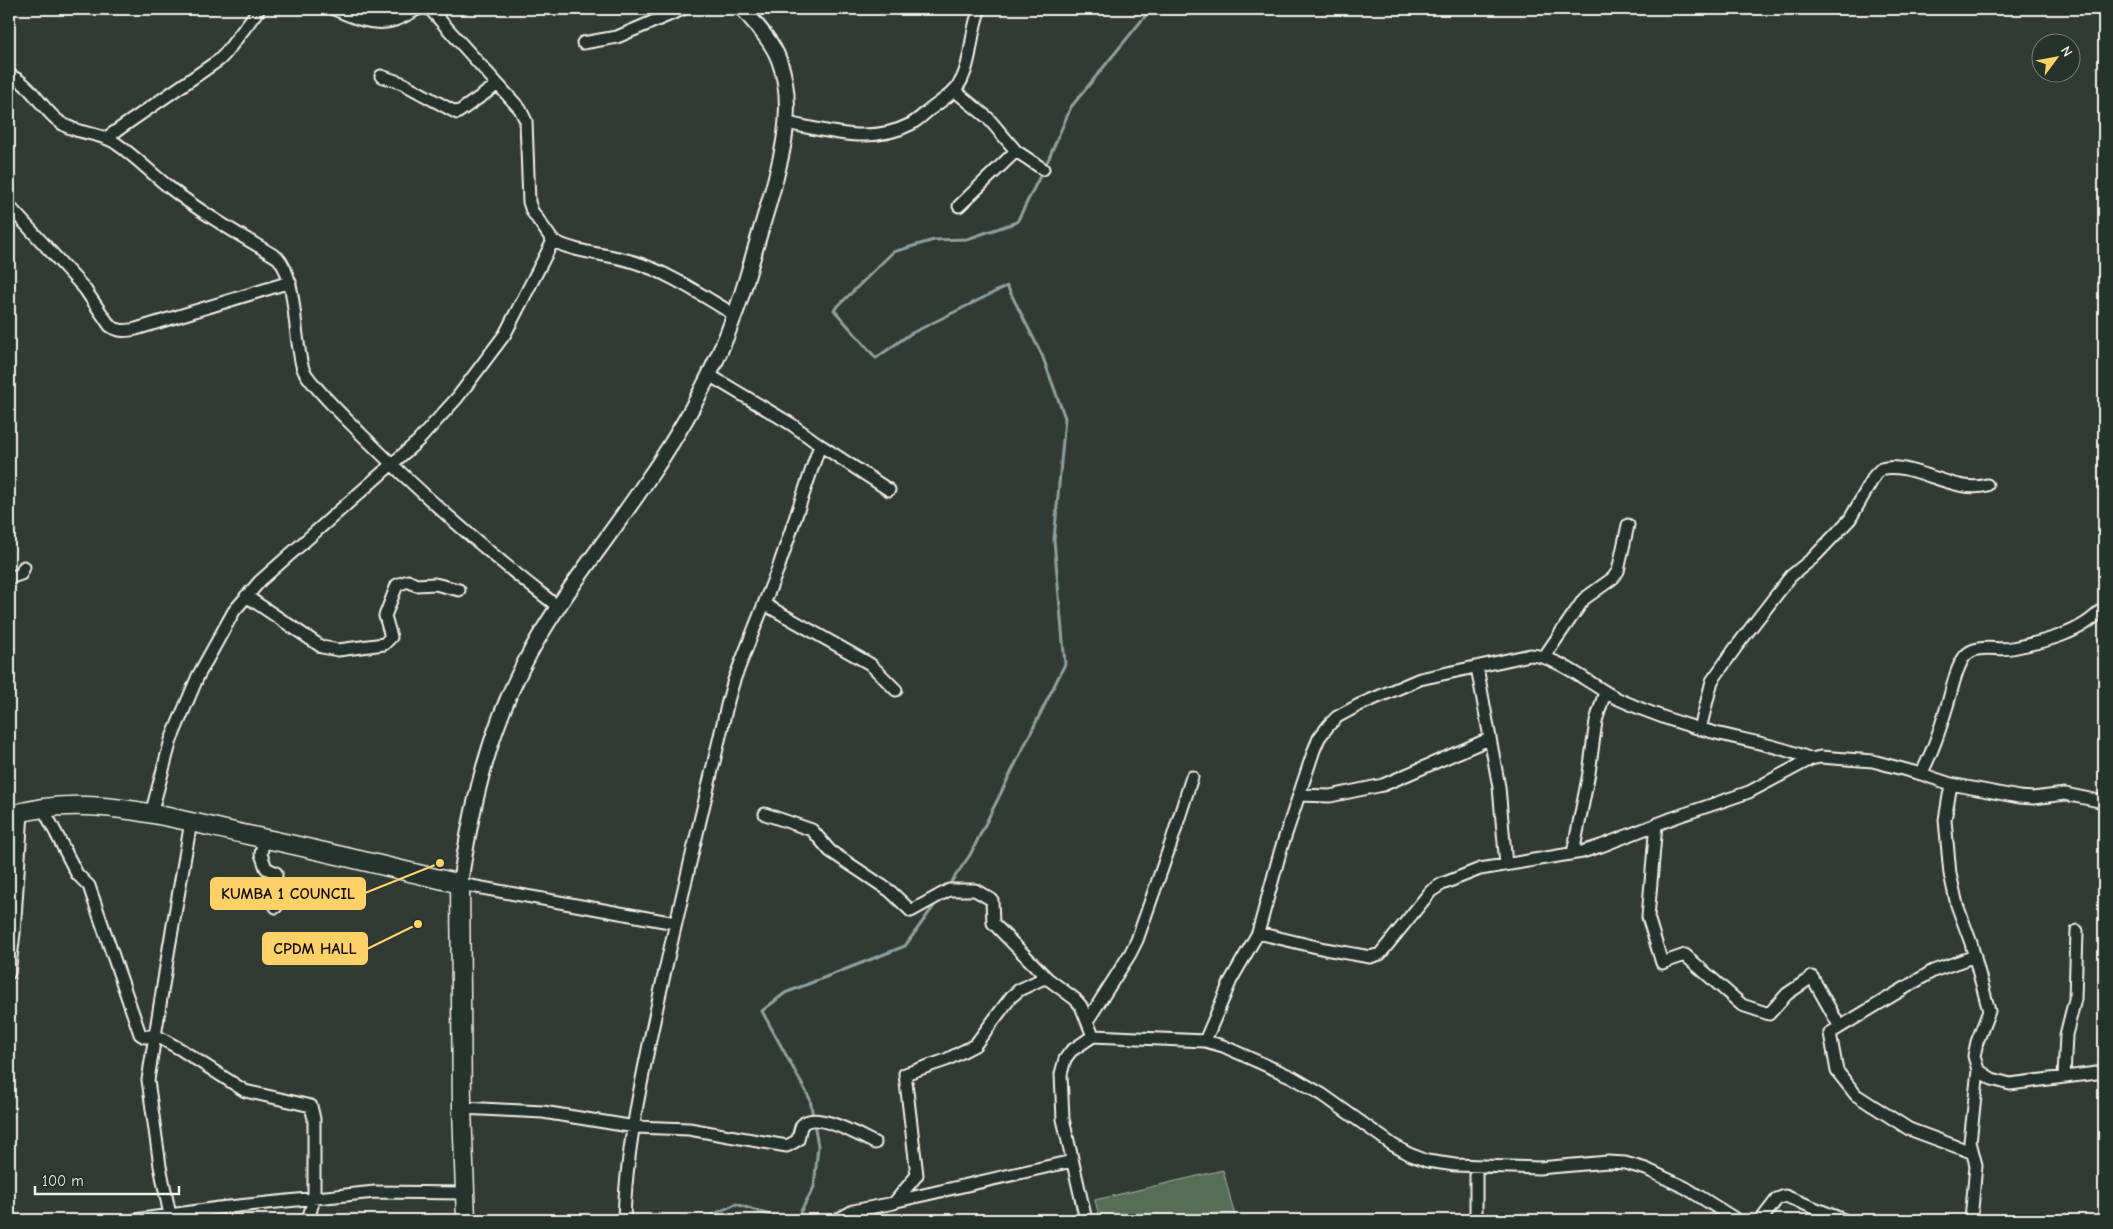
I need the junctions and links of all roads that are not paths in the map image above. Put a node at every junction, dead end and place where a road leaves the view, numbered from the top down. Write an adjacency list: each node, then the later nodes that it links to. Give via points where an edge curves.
1 (260, 9): 16 (street, via 219,60)
2 (334, 9): 9 (street, via 355,18)
3 (368, 9): 9 (street)
4 (418, 9): 9 (street)
5 (430, 9): 13 (street)
6 (683, 9): 10 (street, via 617,37)
7 (743, 9): 15 (street, via 772,44 780,61)
8 (980, 9): 14 (street, via 968,65)
9 (382, 22)
10 (583, 43)
11 (9, 74): 16 (street, via 23,82 60,123 71,130)
12 (381, 76): 13 (street, via 402,83 457,113)
13 (497, 85): 21 (street, via 520,109 526,121 532,211)
14 (954, 91): 15 (street, via 912,123 878,134 856,136); 17 (street, via 988,118)
15 (787, 123): 23 (street, via 776,179)
16 (106, 138): 22 (street, via 118,144 170,188 278,258)
17 (1016, 151): 18 (street); 20 (street)
18 (1044, 169)
19 (9, 206): 22 (street, via 84,288 110,326 117,330 136,329)
20 (959, 206)
21 (553, 241): 23 (street, via 580,252 648,266); 26 (street, via 505,334 457,398)
22 (290, 282): 26 (street, via 294,325 304,371)
23 (735, 315): 24 (street)
24 (709, 375): 25 (street); 35 (street, via 645,484)
25 (820, 445): 28 (street); 34 (street)
26 (392, 465): 33 (street); 35 (street, via 470,535)
27 (1987, 485): 41 (street, via 1967,486 1894,467 1881,469 1850,519 1791,576 1712,681)
28 (889, 490)
29 (1628, 525): 37 (street, via 1618,571 1584,599)
30 (24, 567): 31 (street, via 21,574)
31 (9, 578)
32 (459, 590): 33 (street, via 436,584 416,585 408,581 397,585 385,616 391,637 384,644 338,650 322,647)
33 (246, 596): 51 (street, via 198,676 171,740)
34 (764, 604): 39 (street, via 870,664); 60 (street, via 730,694)
35 (558, 606): 58 (street, via 522,668 498,721 468,831)
36 (2104, 607): 44 (street, via 2089,622 2054,638 2012,649 1977,648 1970,652 1959,668 1940,732)
37 (1544, 657): 38 (street, via 1530,655); 40 (street)
38 (1477, 667): 42 (street); 47 (street, via 1420,679 1372,698 1337,717 1319,738)
39 (896, 690)
40 (1605, 692): 41 (street); 56 (street, via 1596,721)
41 (1700, 729): 43 (street, via 1788,749)
42 (1490, 739): 47 (street, via 1383,785 1330,796); 57 (street, via 1500,787)
43 (1811, 759): 44 (street, via 1863,760); 54 (street, via 1749,792)
44 (1921, 774): 46 (street)
45 (1192, 777): 66 (street, via 1137,940)
46 (1951, 784): 48 (street, via 2019,798 2065,794); 63 (street, via 1945,820 1948,861 1957,905)
47 (1299, 795): 62 (street)
48 (2104, 802)
49 (43, 808): 50 (main road); 51 (main road, via 80,805); 68 (street, via 77,874 89,886 140,1034 145,1037)
50 (15, 814): 64 (street, via 14,933)
51 (151, 814): 53 (main road)
52 (765, 814): 65 (street, via 812,830 830,851 890,891 911,911 949,890 975,890 992,900 993,923)
53 (191, 822): 55 (main road); 68 (street)
54 (1656, 824): 56 (street, via 1601,846); 67 (street, via 1648,917 1662,963 1685,955 1742,1004 1768,1014 1787,994 1812,977)
55 (264, 838): 58 (main road); 59 (street, via 261,854 266,868 276,873)
56 (1573, 853): 57 (street)
57 (1506, 865): 62 (street, via 1480,870 1436,887 1376,956 1325,949)
58 (460, 884): 60 (street); 74 (main road)
59 (276, 907)
60 (675, 923): 75 (street, via 642,1077)
61 (2077, 930): 73 (street, via 2075,998 2066,1035)
62 (1258, 933): 70 (street, via 1231,980)
63 (1975, 956): 67 (street, via 1934,971); 71 (street, via 1989,1011 1975,1048)
64 (9, 973)
65 (1048, 979): 66 (street, via 1075,999); 82 (street, via 1039,980 1011,997 975,1045 946,1060 905,1074 917,1175)
66 (1088, 1020): 69 (street)
67 (1840, 1027): 77 (street, via 1830,1033 1837,1072 1856,1095 1909,1129)
68 (155, 1035): 81 (street, via 245,1091 311,1106 314,1119); 83 (street, via 148,1080)
69 (1093, 1036): 70 (street); 78 (street, via 1072,1050 1061,1074 1063,1119)
70 (1205, 1041): 79 (street, via 1224,1046 1292,1077 1409,1154 1427,1161)
71 (1978, 1070): 73 (street, via 1992,1079 2010,1084); 77 (street, via 1972,1108)
72 (2104, 1072): 73 (street)
73 (2064, 1077)
74 (462, 1108): 75 (street, via 543,1112); 80 (main road)
75 (635, 1126): 76 (street, via 689,1130 787,1146 798,1140 806,1122 822,1121 836,1124); 87 (street)
76 (876, 1143)
77 (1971, 1152): 94 (street, via 1976,1165)
78 (1072, 1161): 82 (street); 89 (street)
79 (1476, 1166): 90 (street); 91 (street, via 1539,1168 1625,1163 1686,1188)
80 (464, 1193): 81 (street, via 375,1192); 86 (main road)
81 (314, 1199): 83 (street, via 218,1208); 85 (street)
82 (897, 1201): 88 (street, via 853,1211)
83 (171, 1218): 84 (street)
84 (135, 1220)
85 (308, 1220)
86 (466, 1220)
87 (624, 1220)
88 (837, 1220)
89 (1086, 1220)
90 (1476, 1220)
91 (1737, 1220)
92 (1762, 1220): 93 (street, via 1777,1199 1785,1196)
93 (1844, 1220)
94 (1971, 1220)

